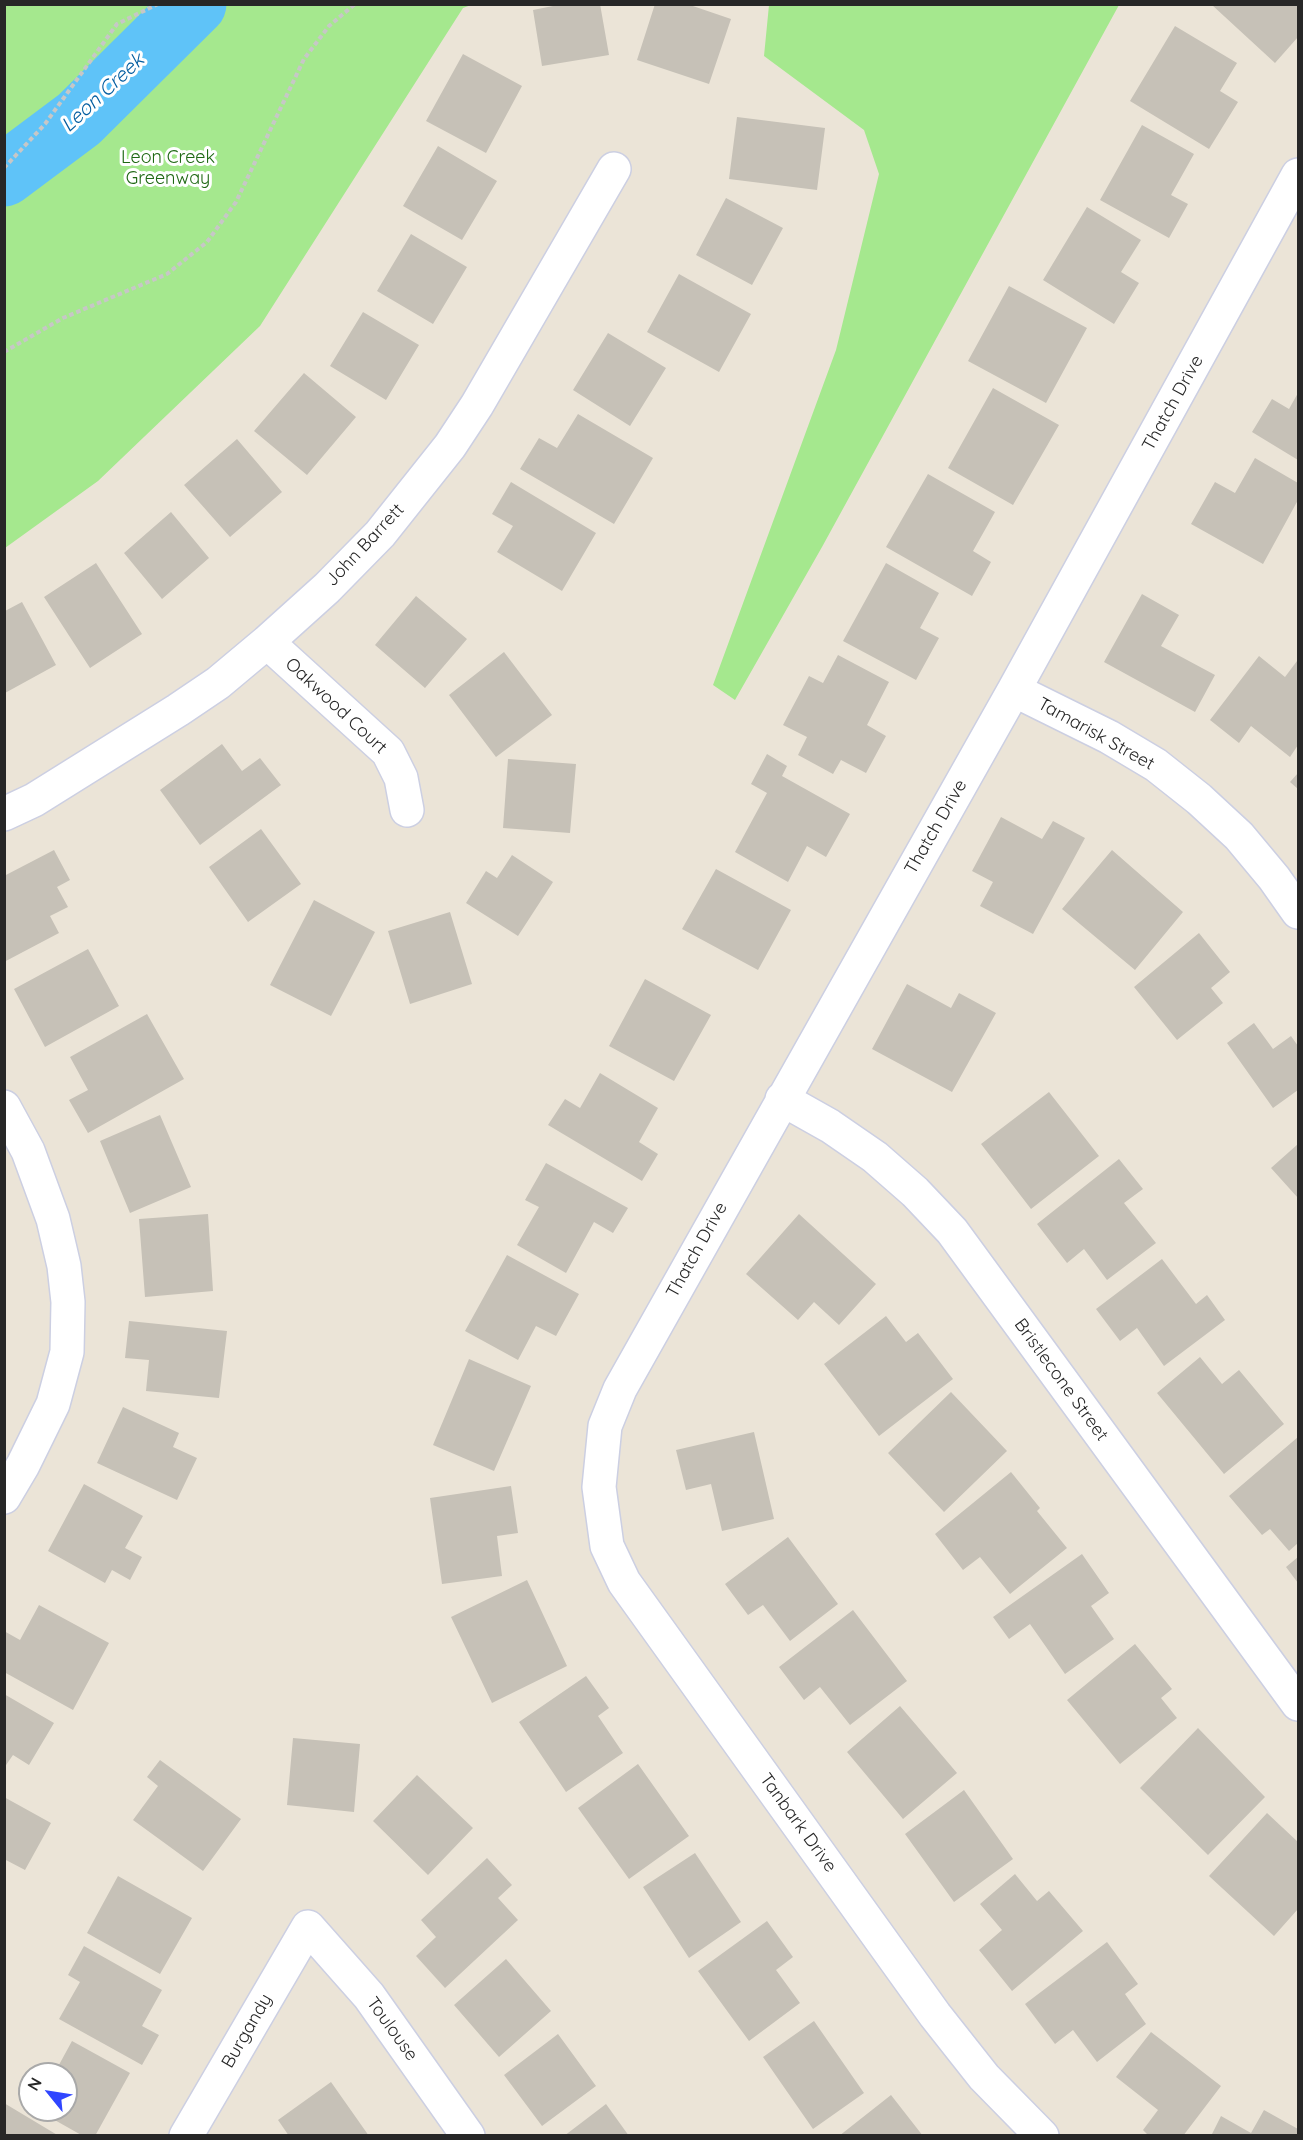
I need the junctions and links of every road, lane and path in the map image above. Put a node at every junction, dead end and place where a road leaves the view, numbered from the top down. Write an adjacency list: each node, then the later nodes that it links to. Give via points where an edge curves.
1 (158, 4): 3 (path, via 117,24 45,124)
2 (355, 4): 6 (path, via 329,26 304,59 236,202 207,242 167,274 63,318)
3 (4, 168)
4 (614, 169): 7 (street, John Barrett, via 450,446 380,534)
5 (1299, 175): 8 (street, Thatch Drive)
6 (4, 352)
7 (267, 642): 9 (street, Oakwood Court, via 388,752 401,778); 10 (street, John Barrett, via 178,710 34,800)
8 (1014, 690): 11 (street, Tamarisk Street, via 1156,765 1239,836); 12 (street, Thatch Drive)
9 (407, 810)
10 (4, 813)
11 (1299, 912)
12 (782, 1099): 14 (street, Thatch Drive, via 620,1389 605,1426); 16 (street, Bristlecone Street, via 875,1157 952,1232)
13 (4, 1107): 15 (street, via 28,1150 53,1219 64,1266 68,1322 67,1352 53,1404)
14 (598, 1487): 20 (street, Tanbark Drive, via 607,1546 624,1581 935,2015 984,2077)
15 (4, 1497)
16 (1299, 1704)
17 (308, 1927): 18 (street, Burgandy); 19 (street, Toulouse, via 369,1996)
18 (186, 2136)
19 (468, 2136)
20 (1042, 2136)

